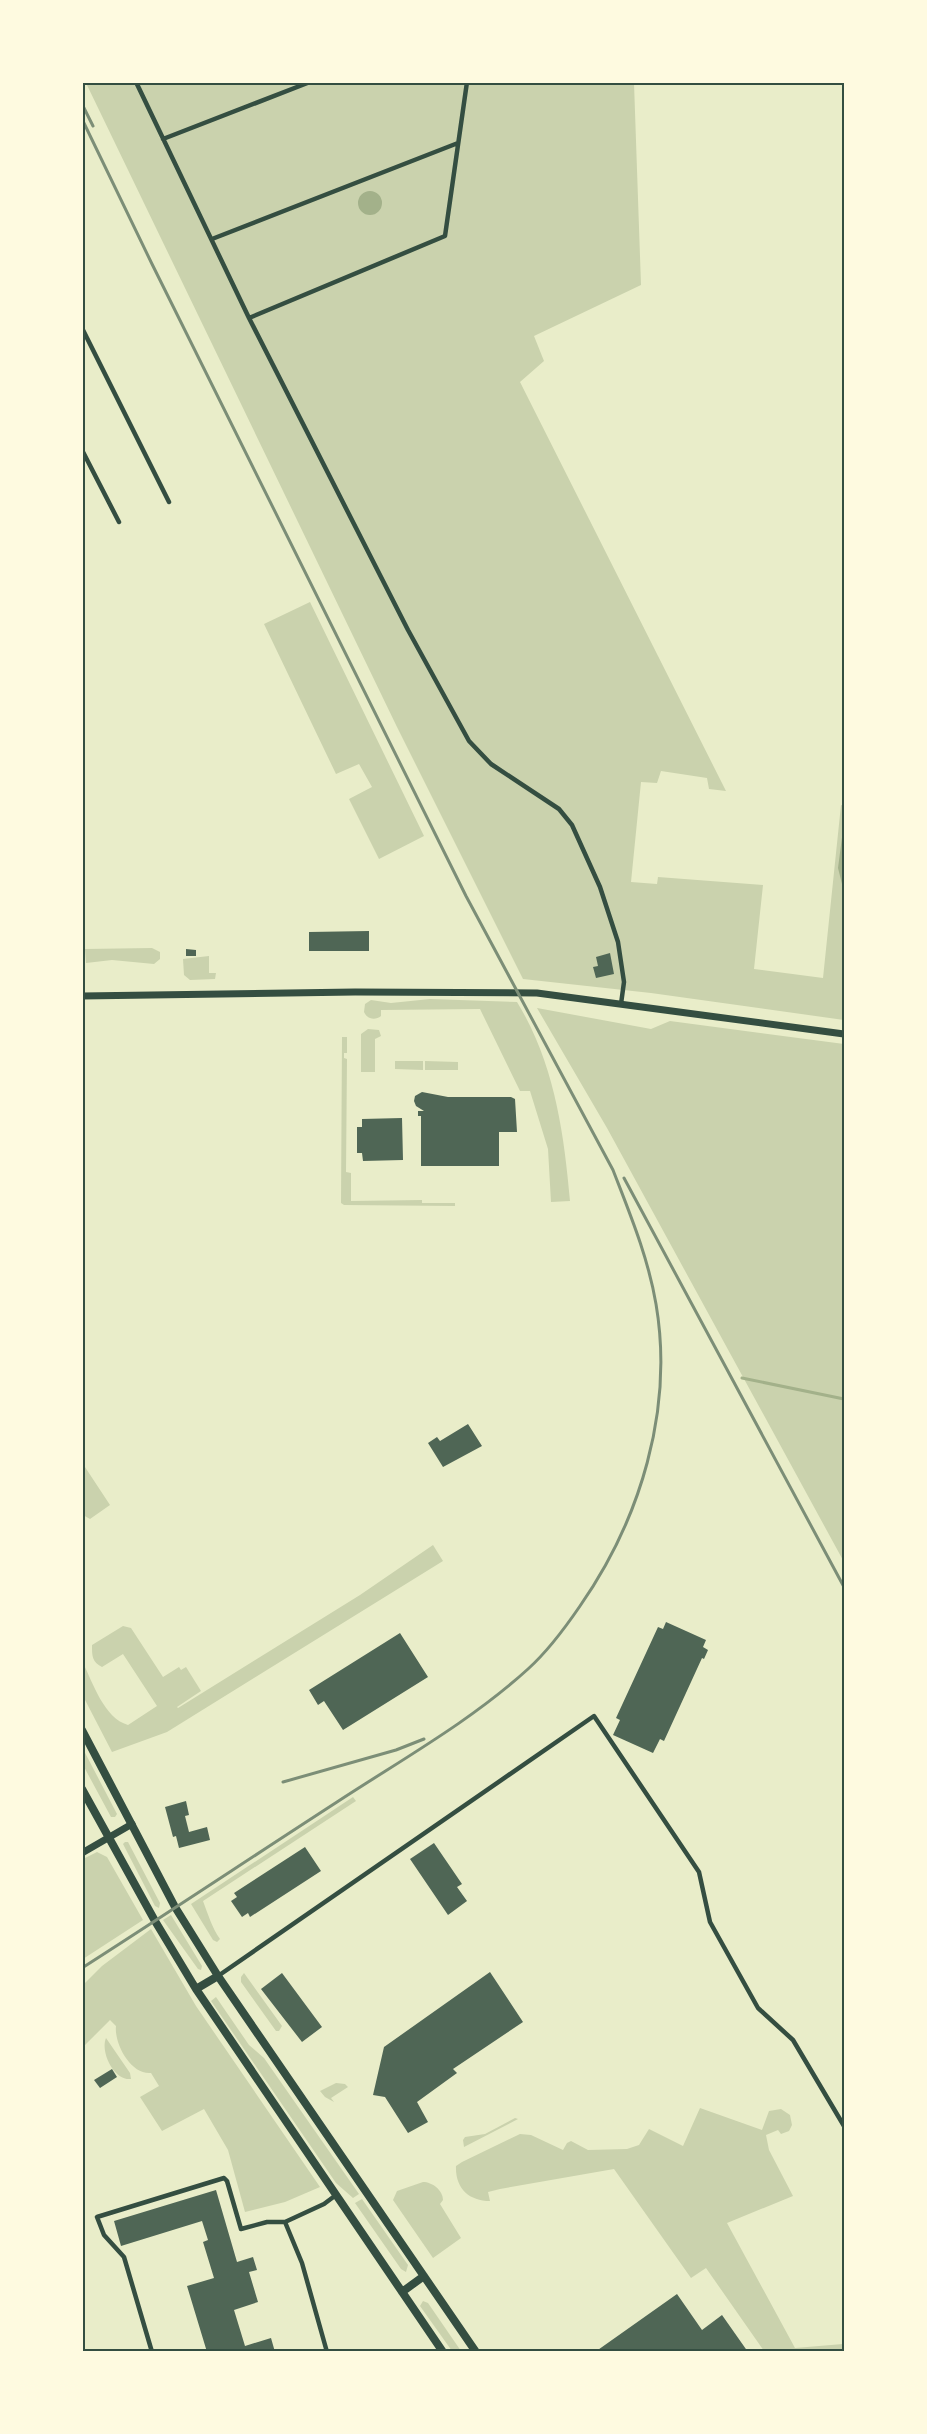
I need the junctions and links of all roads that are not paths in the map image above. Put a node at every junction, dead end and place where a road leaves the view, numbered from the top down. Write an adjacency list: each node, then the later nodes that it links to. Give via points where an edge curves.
1 (136, 82): 4 (street)
2 (310, 82): 4 (street)
3 (467, 82): 5 (street)
4 (163, 139): 6 (street)
5 (458, 143): 6 (street); 7 (street, via 445,236)
6 (212, 239): 7 (street)
7 (249, 318): 13 (street, via 469,741 491,764 559,809 572,825 600,887 618,942 624,982)
8 (82, 327): 10 (street)
9 (82, 450): 11 (street)
10 (169, 502)
11 (119, 522)
12 (82, 996): 13 (main road, via 523,993)
13 (621, 1004): 14 (main road)
14 (844, 1034)
15 (82, 1730): 17 (main road)
16 (82, 1789): 18 (main road)
17 (132, 1824): 18 (main road); 20 (main road, via 175,1907)
18 (109, 1837): 19 (main road); 21 (main road)
19 (82, 1853)
20 (218, 1976): 21 (main road); 22 (street, via 594,1716 699,1872 710,1922 758,2008 794,2040); 25 (main road)
21 (196, 1989): 23 (main road)
22 (844, 2126)
23 (336, 2195): 24 (street); 26 (main road)
24 (285, 2222): 27 (street, via 241,2229 224,2178 97,2217 104,2235 124,2257); 28 (street, via 302,2263)
25 (424, 2276): 26 (main road); 30 (main road)
26 (402, 2292): 29 (main road)
27 (152, 2352)
28 (327, 2352)
29 (443, 2352)
30 (476, 2352)

